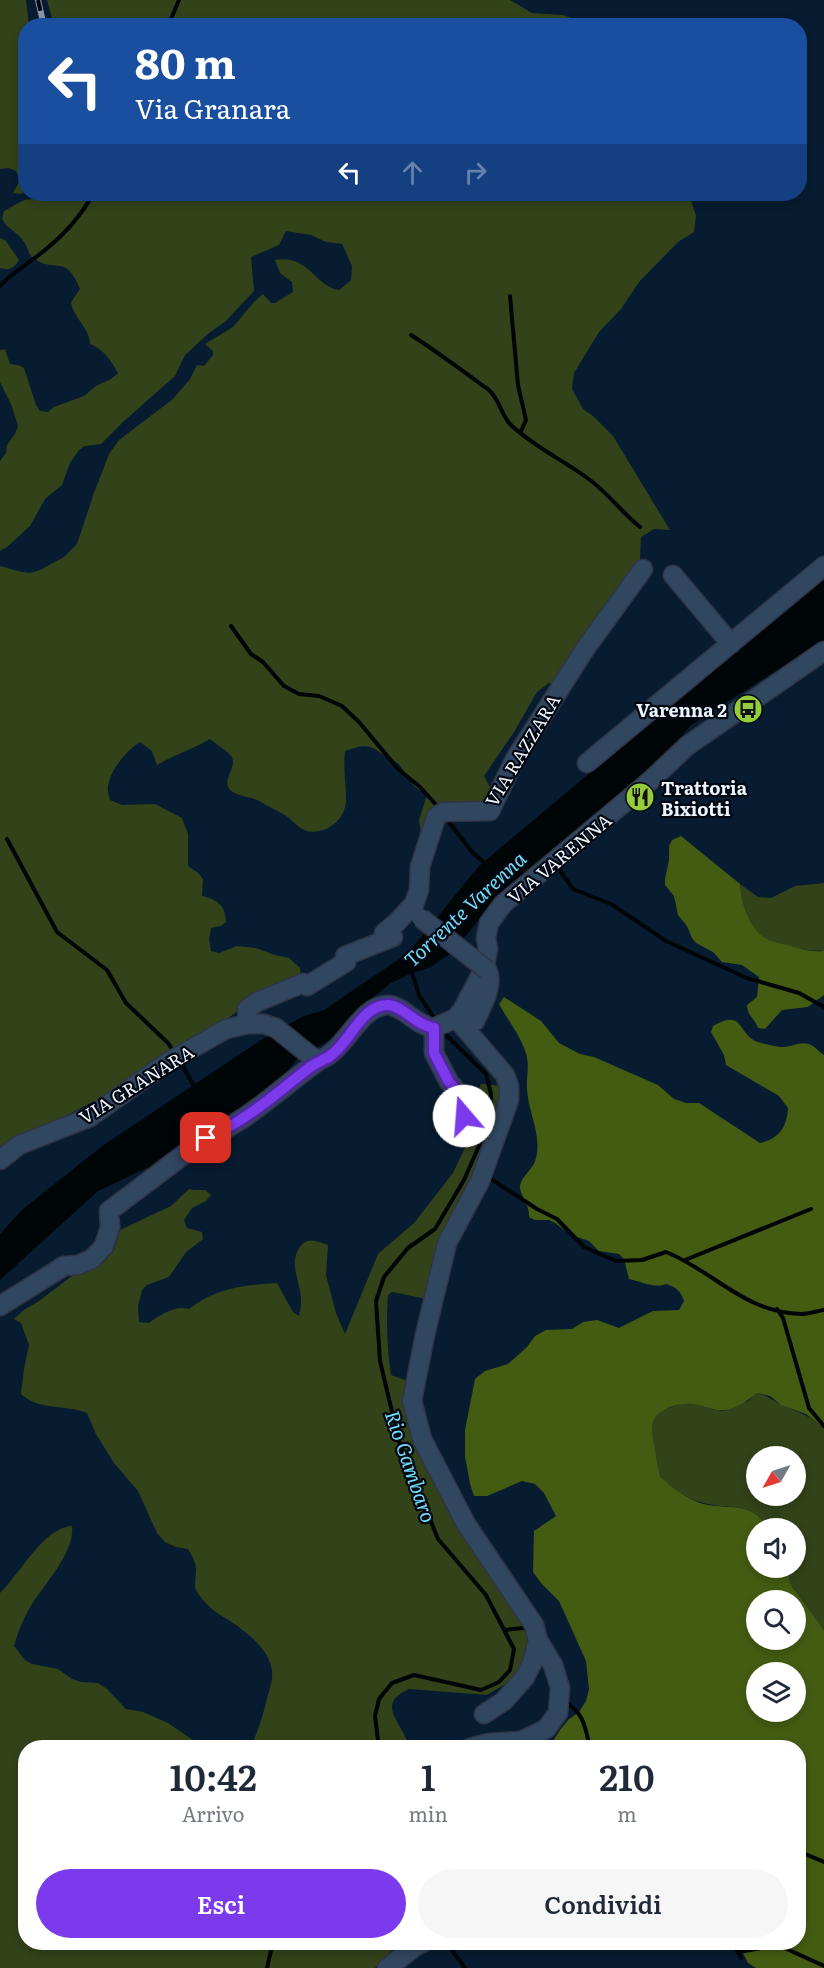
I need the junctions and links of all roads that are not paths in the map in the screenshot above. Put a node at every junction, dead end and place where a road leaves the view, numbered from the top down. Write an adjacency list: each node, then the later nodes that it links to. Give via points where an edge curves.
1 (824, 566): 4 (street)
2 (643, 569): 7 (street, VIA RAZZARA, via 585,649 514,759 490,811 444,812 436,817 420,867 419,890)
3 (672, 575): 4 (street)
4 (730, 644): 6 (street)
5 (824, 651): 8 (street, VIA VARENNA, via 687,746 503,904 489,923 484,969)
6 (587, 763)
7 (412, 911): 8 (street, bridge, via 490,974 472,1022 480,992); 10 (street, via 389,935 345,956 346,962 307,986 303,983 257,1002 247,1009)
8 (475, 985): 9 (street)
9 (454, 1019): 11 (street); 18 (street, via 506,1075 509,1100 480,1181 447,1243 412,1401 422,1438 453,1500 534,1625)
10 (248, 1024): 12 (street, VIA GRANARA, via 276,1028); 14 (street, VIA GRANARA, via 226,1029 165,1064 90,1117 19,1145)
11 (434, 1028): 12 (street, via 423,1026 390,1005 379,1007 330,1056); 13 (street, via 434,1053 458,1092)
12 (316, 1059): 15 (street, via 249,1114 206,1138 109,1211 111,1227 104,1245 92,1259)
13 (465, 1129)
14 (0, 1160)
15 (78, 1265): 16 (street, via 64,1266); 17 (street, via 47,1290)
16 (0, 1306)
17 (0, 1318)
18 (538, 1640): 19 (street, via 525,1677 504,1701); 20 (street, via 553,1665 560,1688 558,1713 546,1729)
19 (484, 1714)
20 (523, 1740)
21 (410, 1950): 22 (street)
22 (387, 1968)

